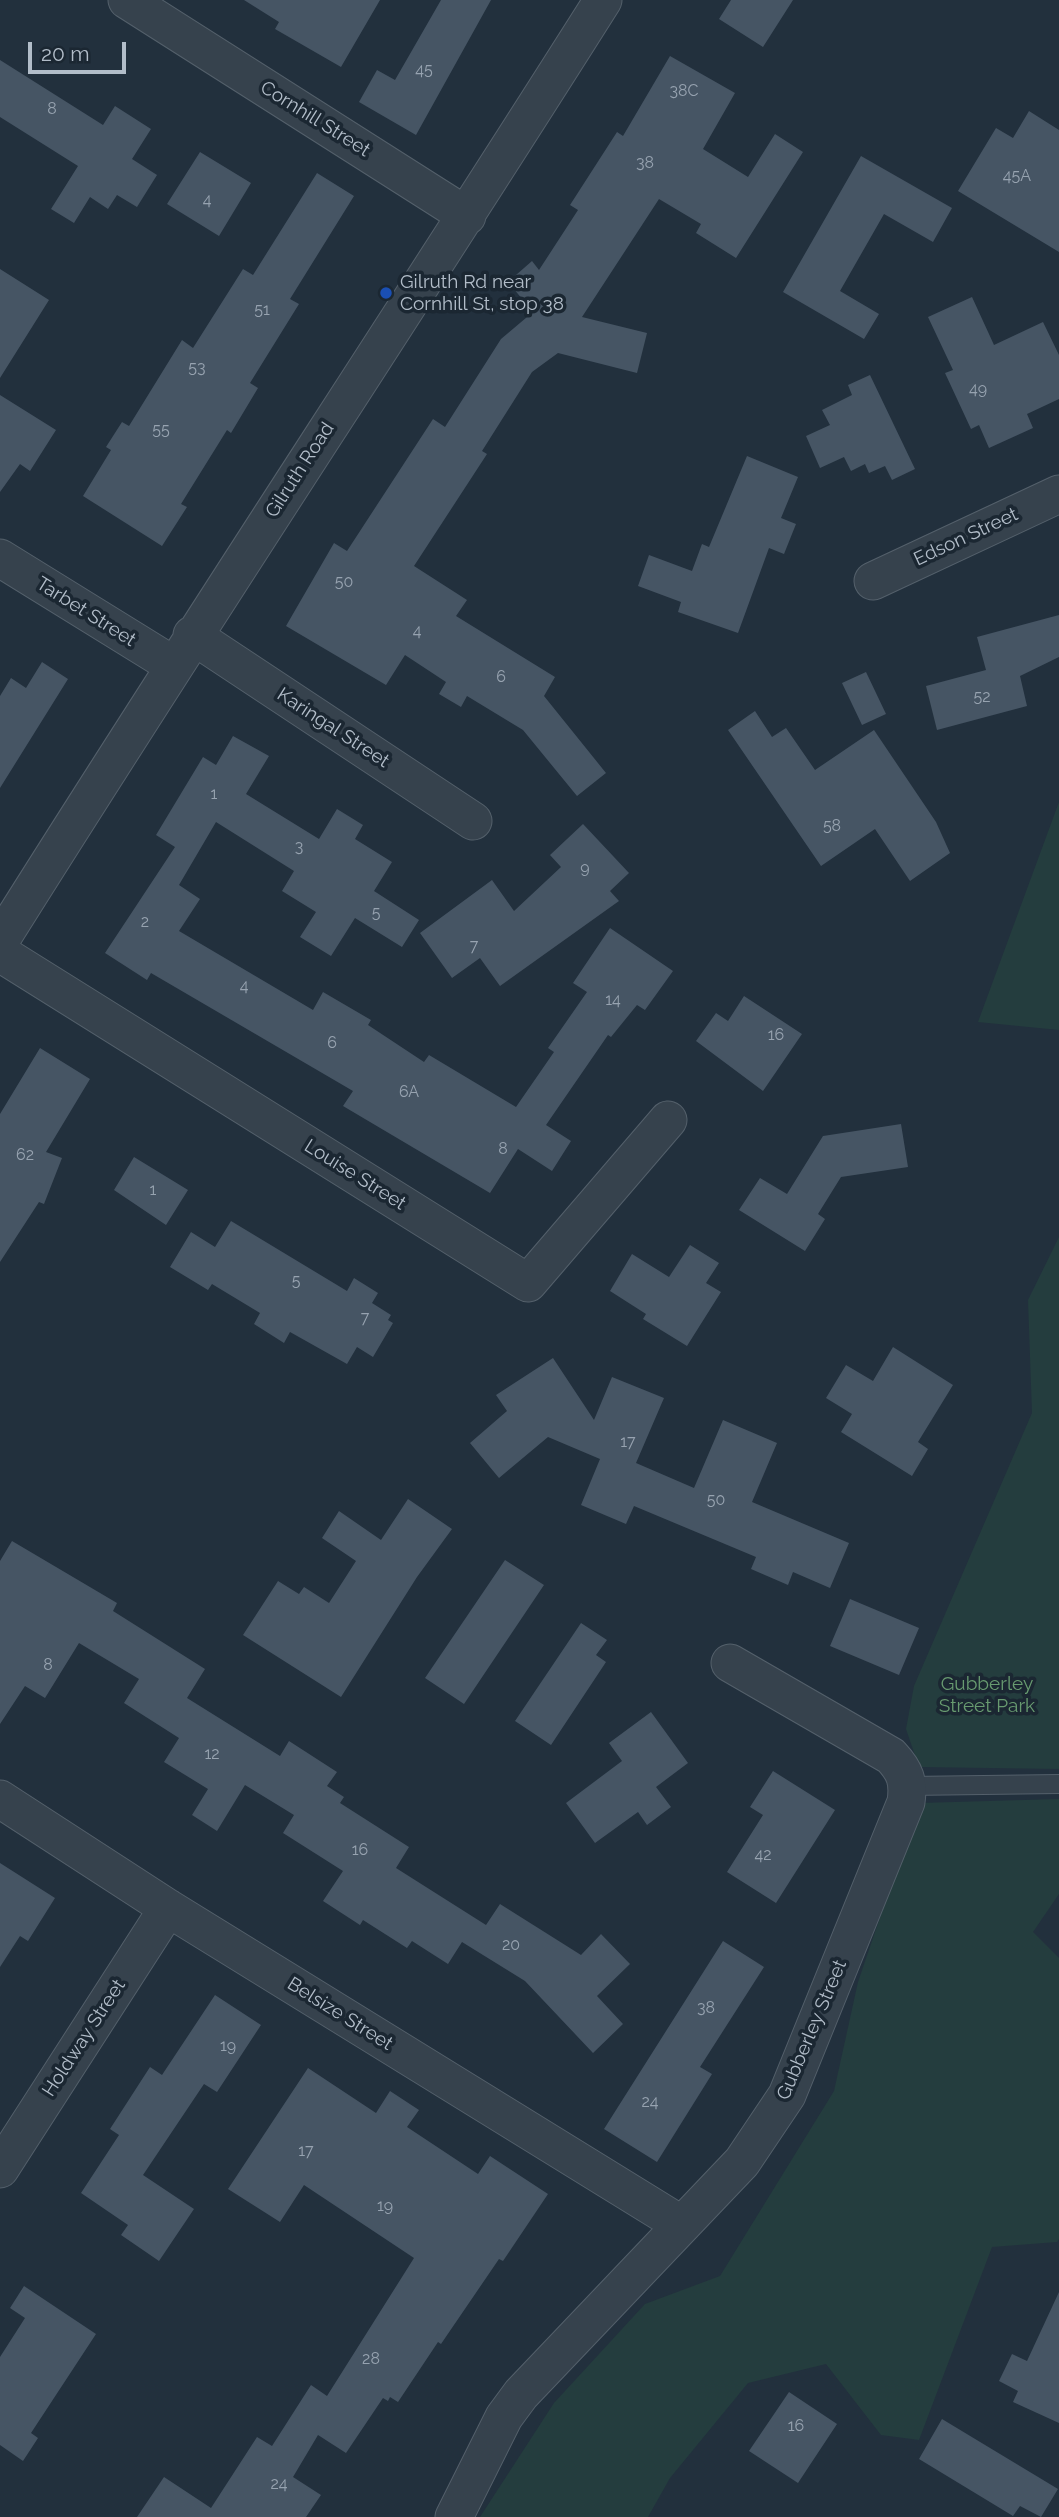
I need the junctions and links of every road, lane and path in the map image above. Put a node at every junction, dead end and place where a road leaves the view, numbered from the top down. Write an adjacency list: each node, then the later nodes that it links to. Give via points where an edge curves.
1 (127, 0): 3 (street, Cornhill Street)
2 (603, 0): 3 (street, Gilruth Road)
3 (467, 216): 7 (street, Gilruth Road)
4 (1059, 494): 6 (street, Edson Street)
5 (0, 558): 8 (street, Tarbet Street)
6 (873, 581)
7 (192, 635): 8 (street, Gilruth Road); 9 (street, Karingal Street)
8 (173, 666): 10 (street, Gilruth Road)
9 (473, 821)
10 (0, 941)
11 (0, 953): 12 (street, Louise Street, via 528,1283)
12 (668, 1120)
13 (730, 1663): 15 (street, via 891,1756 904,1770)
14 (1059, 1784): 15 (lane)
15 (908, 1786): 19 (street, Gubberley Street, via 906,1802 787,2095 742,2162)
16 (0, 1799): 17 (street, Belsize Street)
17 (168, 1908): 18 (street, Holdway Street); 19 (street, Belsize Street)
18 (0, 2169)
19 (682, 2225): 20 (street, Gubberley Street, via 521,2394 499,2426)
20 (454, 2517)

